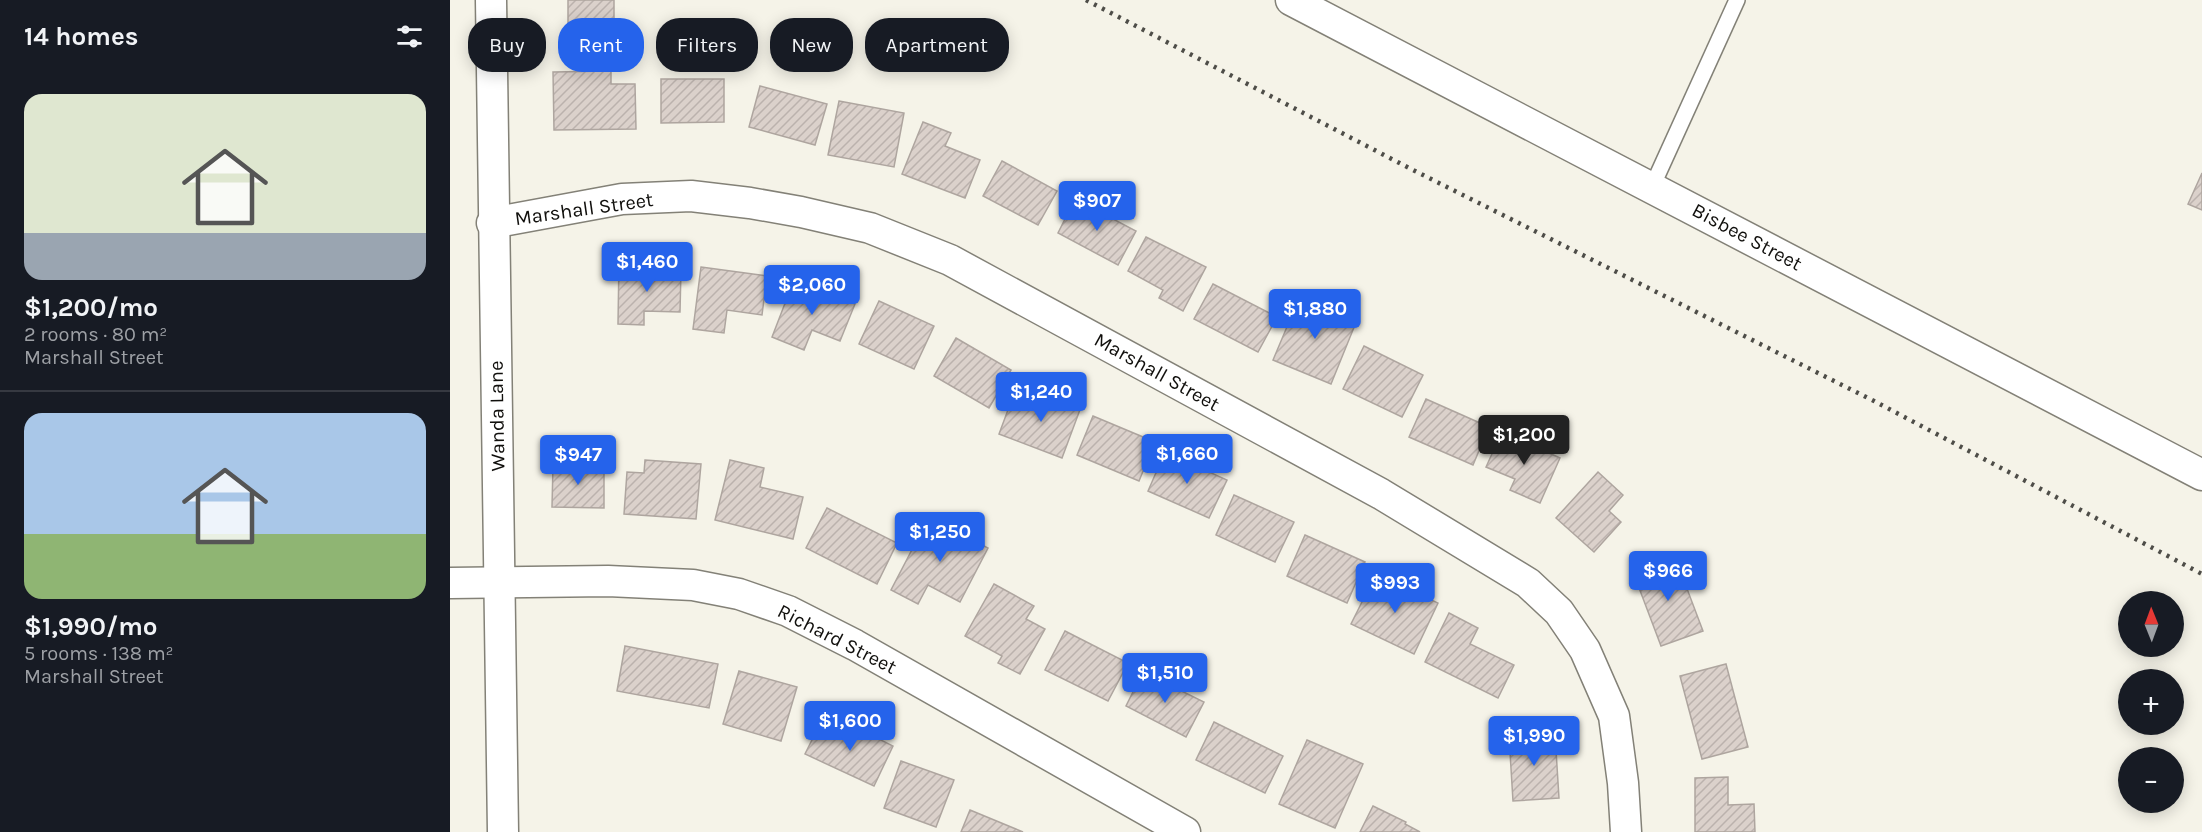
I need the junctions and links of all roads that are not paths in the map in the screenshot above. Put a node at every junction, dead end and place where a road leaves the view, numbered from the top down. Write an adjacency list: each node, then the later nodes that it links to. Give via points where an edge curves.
1 (491, 0): 5 (street, Wanda Lane)
2 (1291, 0): 4 (street, Bisbee Street)
3 (1737, 0): 4 (lane)
4 (1652, 187): 6 (street, Bisbee Street)
5 (492, 223): 7 (street, Wanda Lane); 11 (street, Marshall Street, via 622,200 691,196 801,212 870,228 950,260 1381,494 1528,583 1559,612 1585,650 1614,716)
6 (2202, 475)
7 (501, 582): 8 (street, Richard Street); 9 (street, Wanda Lane); 10 (street, Richard Street, via 693,585 739,594 788,611)
8 (450, 583)
9 (503, 832)
10 (1185, 832)
11 (1626, 832)

